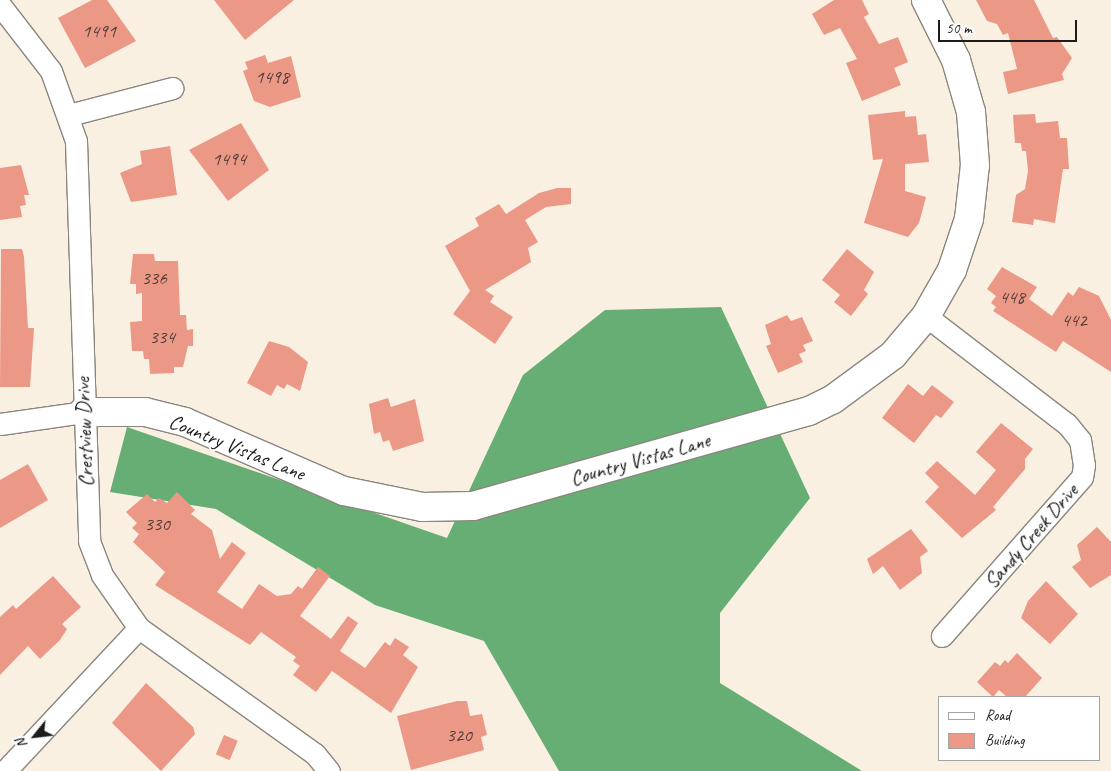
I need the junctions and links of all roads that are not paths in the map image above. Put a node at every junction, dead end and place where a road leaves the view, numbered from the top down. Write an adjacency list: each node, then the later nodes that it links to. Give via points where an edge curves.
1 (926, 0): 5 (street, Country Vistas Lane, via 964,86 975,165 962,244)
2 (0, 5): 4 (street, Crestview Drive, via 38,51)
3 (173, 88): 4 (street)
4 (69, 115): 6 (street, Crestview Drive, via 79,172)
5 (926, 316): 6 (street, Country Vistas Lane, via 874,372 809,411 473,506 422,507 344,491 185,422 145,412); 9 (street, Sandy Creek Drive, via 1067,424 1080,440 1084,465 1082,478)
6 (82, 412): 7 (street, Country Vistas Lane); 8 (street, Crestview Drive, via 89,541 110,591)
7 (0, 424)
8 (139, 628): 10 (street); 11 (street, Crestview Drive, via 315,754)
9 (942, 636)
10 (5, 771)
11 (329, 771)

